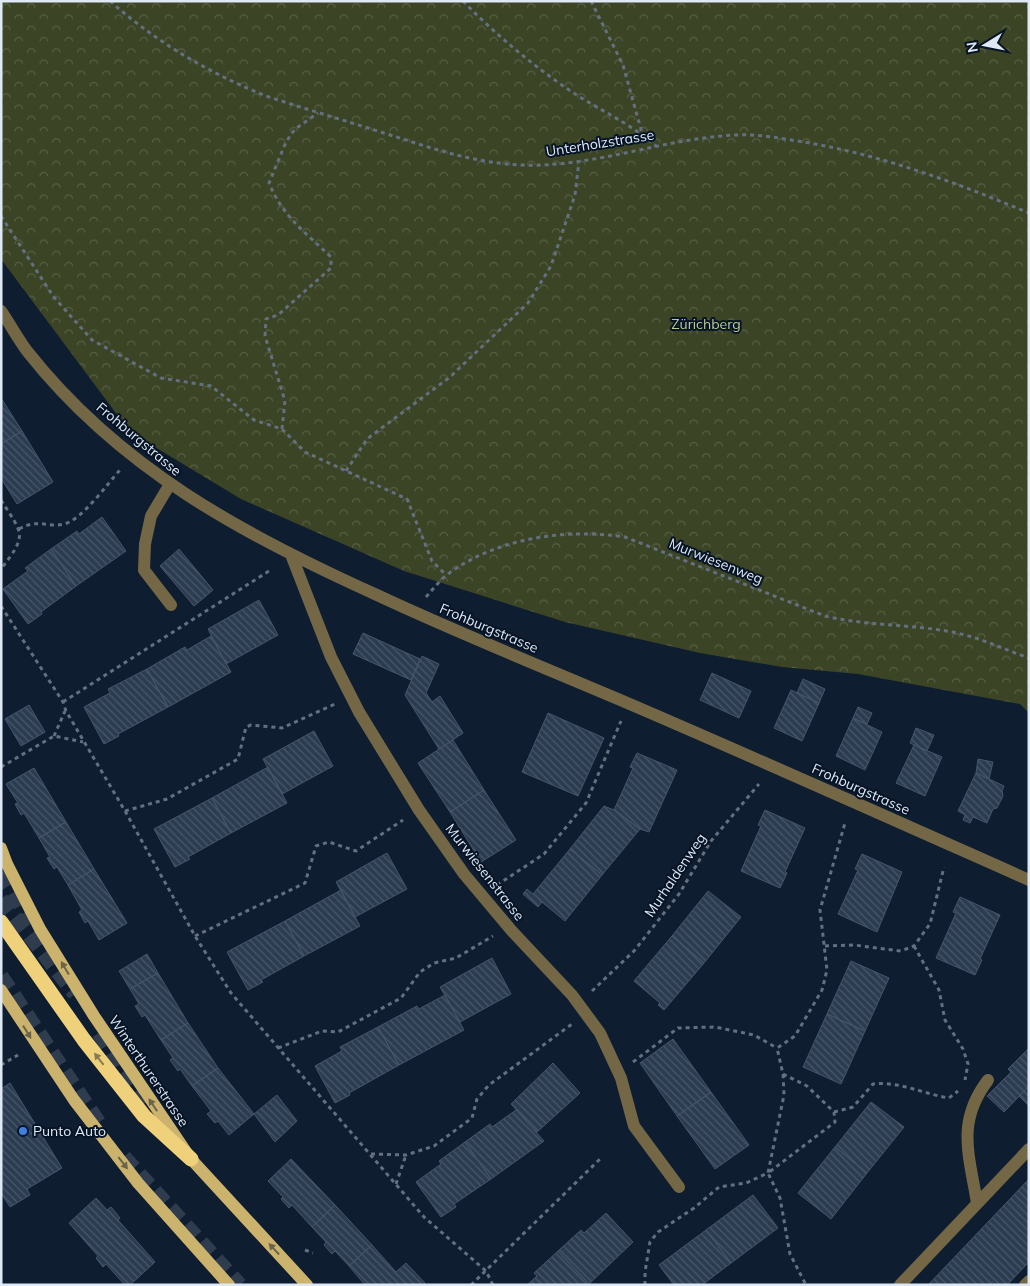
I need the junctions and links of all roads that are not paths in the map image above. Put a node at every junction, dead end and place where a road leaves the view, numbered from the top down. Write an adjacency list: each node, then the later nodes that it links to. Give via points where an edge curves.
1 (1, 311): 2 (street, Frohburgstrasse, via 27,351 90,420)
2 (170, 484): 3 (street, Frohburgstrasse, via 212,513); 4 (street, via 152,516 145,544 144,570)
3 (292, 557): 6 (street, Frohburgstrasse); 12 (street, Murwiesenstrasse, via 331,657 369,728 464,874 572,995 600,1033 621,1078 634,1126)
4 (171, 605)
5 (1, 848): 11 (main road, Winterthurerstrasse, one-way to 5, via 94,1016 40,929)
6 (1029, 880)
7 (1, 922): 11 (highway, one-way to 7, via 138,1108 84,1040)
8 (1, 990): 15 (main road, one-way to 15, via 74,1100 138,1183)
9 (988, 1080): 13 (street, via 972,1105 966,1126)
10 (1029, 1149): 13 (street)
11 (191, 1159): 16 (main road, Winterthurerstrasse, one-way to 11)
12 (679, 1187)
13 (977, 1203): 17 (street)
14 (1029, 1281): 18 (street)
15 (229, 1285)
16 (307, 1285)
17 (900, 1285)
18 (1025, 1285)

